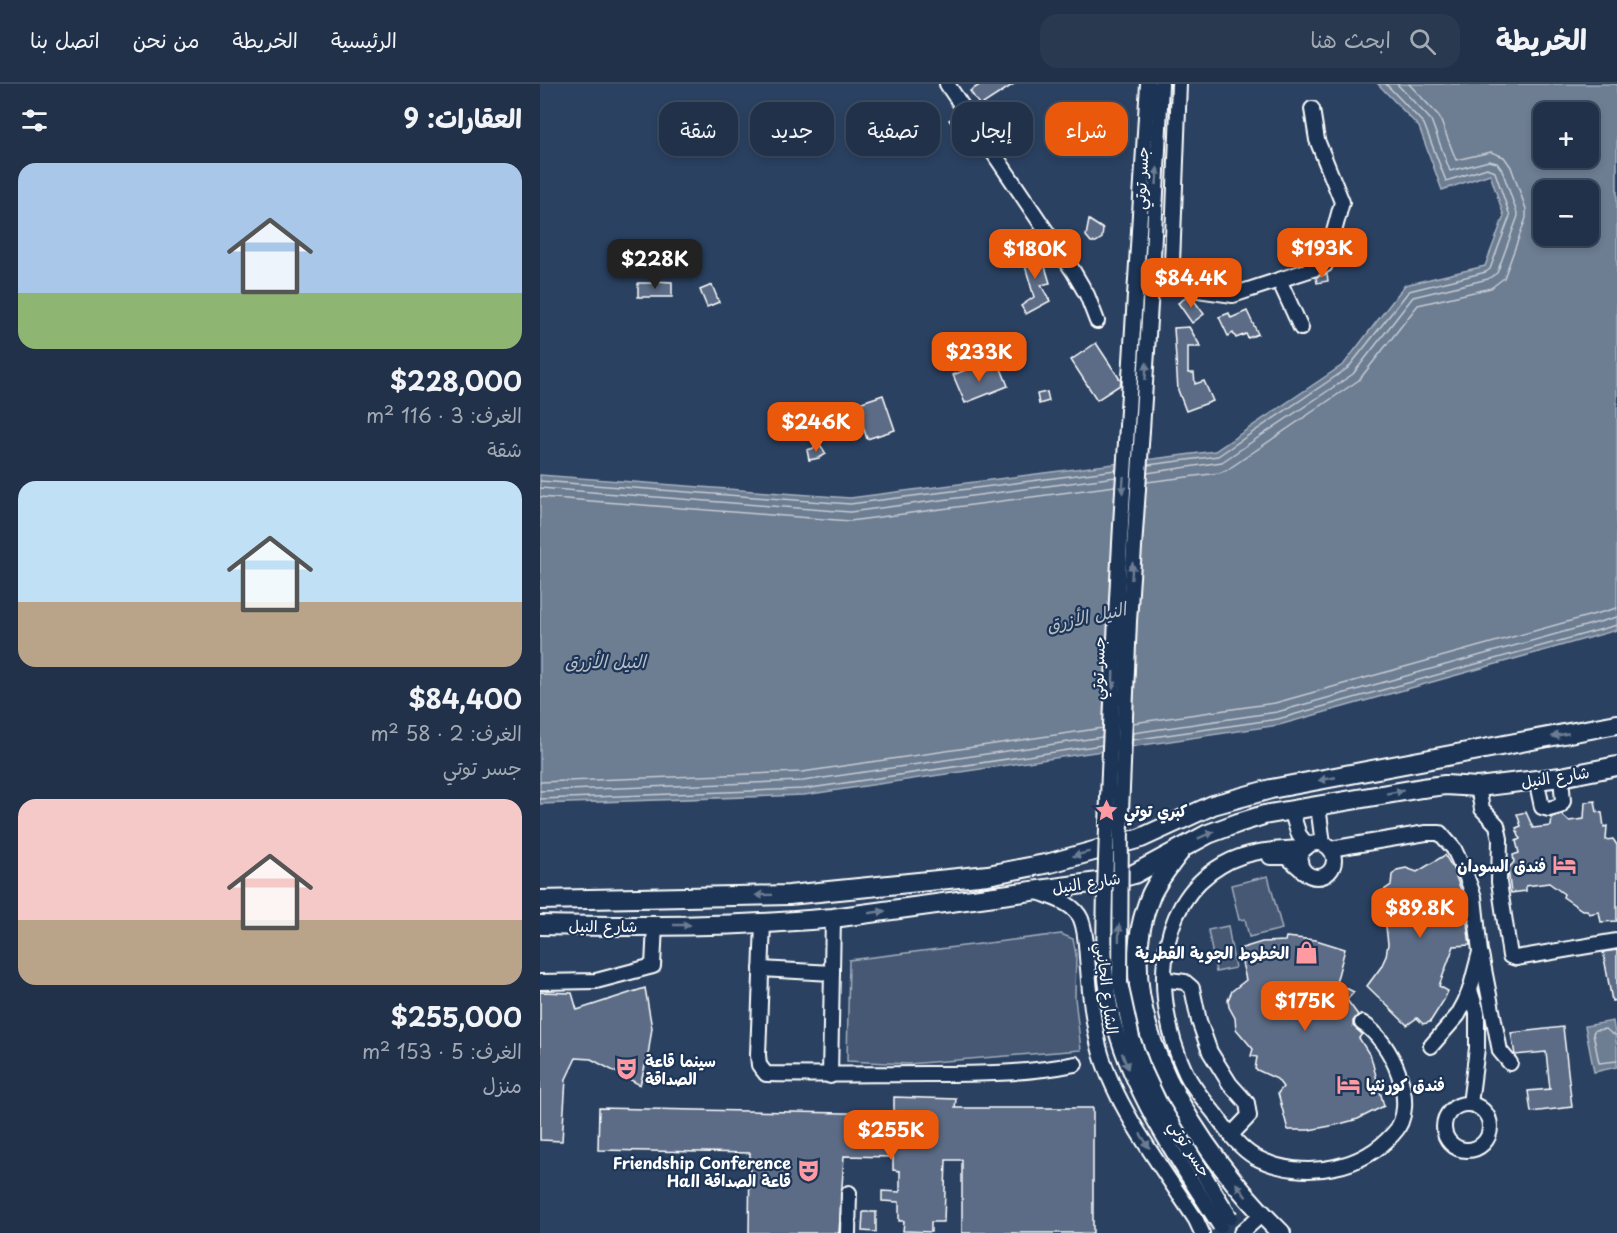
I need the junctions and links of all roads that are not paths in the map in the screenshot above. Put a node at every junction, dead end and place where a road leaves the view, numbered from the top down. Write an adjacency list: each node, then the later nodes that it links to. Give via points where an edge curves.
1 (947, 84): 7 (street, via 1073,271)
2 (1148, 84): 44 (street, جسر توتي, one-way to 44, bridge, via 1116,621 1105,974 1114,1025 1134,1081)
3 (1161, 84): 44 (street, جسر توتي, one-way to 3, bridge, via 1143,1068 1125,1009 1118,966 1129,621)
4 (1179, 84): 6 (street, via 1172,263 1198,290 1233,295)
5 (1312, 109): 6 (street, via 1317,140 1342,202 1325,265)
6 (1279, 280): 8 (street)
7 (1097, 321)
8 (1301, 328)
9 (1617, 724): 21 (main road, شارع النيل, one-way to 21, via 1262,791 1213,805 1141,838 1050,863 988,875)
10 (1617, 766): 11 (main road, شارع النيل)
11 (1561, 777): 12 (main road, شارع النيل); 12 (street, via 1563,801 1553,808 1542,807)
12 (1536, 779): 13 (main road, شارع النيل)
13 (1478, 787): 14 (main road, شارع النيل, one-way to 13, via 1445,785); 28 (street, via 1482,809 1497,825 1500,839 1499,882 1510,956)
14 (1318, 806): 15 (main road, شارع النيل); 18 (street)
15 (1291, 810): 16 (main road, شارع النيل, one-way to 15, via 1238,823); 17 (street)
16 (1184, 846): 20 (main road, شارع النيل, via 1113,880); 43 (main road, one-way to 16, via 1195,1130 1158,1058 1142,1009 1137,972 1142,926 1152,894)
17 (1307, 847): 18 (street, via 1315,843); 19 (street, via 1300,859); 41 (street, via 1254,854 1215,869 1195,886 1181,906 1166,950 1163,990 1175,1046 1193,1084)
18 (1326, 847): 19 (street, via 1334,862 1328,873 1315,877); 29 (street, via 1440,833 1455,849 1467,875 1474,897)
19 (1304, 871): 32 (street, via 1287,857 1275,856 1236,866 1213,879 1186,911)
20 (1036, 891): 23 (main road, شارع النيل, one-way to 20); 46 (street, الشارع الجانبي, one-way to 46, via 1068,904 1082,920 1101,1055 1136,1126)
21 (789, 895): 22 (main road, شارع النيل, one-way to 22); 24 (main road)
22 (540, 900)
23 (833, 918): 24 (main road, شارع النيل); 31 (street)
24 (790, 922): 25 (main road, شارع النيل)
25 (763, 923): 27 (main road, شارع النيل, one-way to 25); 30 (street)
26 (540, 925): 27 (main road, شارع النيل)
27 (655, 925): 33 (street, via 653,966 596,981)
28 (1617, 940)
29 (1480, 952): 34 (street); 38 (street, via 1500,1051)
30 (761, 969): 31 (street); 39 (street, via 759,1065 766,1074)
31 (832, 973): 39 (street)
32 (1169, 980): 41 (street, via 1172,1011 1189,1066); 41 (street, via 1185,982 1192,988 1210,1052 1247,1103 1249,1116)
33 (540, 982)
34 (1470, 990): 36 (street, via 1458,1015); 40 (street, via 1477,1011)
35 (1363, 1029): 41 (street, via 1370,1028 1378,1037 1403,1087 1402,1117 1397,1131 1384,1144 1352,1163 1312,1170 1263,1161 1249,1153)
36 (1431, 1046)
37 (1075, 1064): 39 (street, via 957,1075)
38 (1510, 1064)
39 (830, 1076)
40 (1470, 1104)
41 (1234, 1133)
42 (849, 1192): 45 (street)
43 (1262, 1214): 47 (street); 48 (main road)
44 (1224, 1225): 47 (street)
45 (848, 1233)
46 (1202, 1233)
47 (1241, 1233)
48 (1281, 1233)

